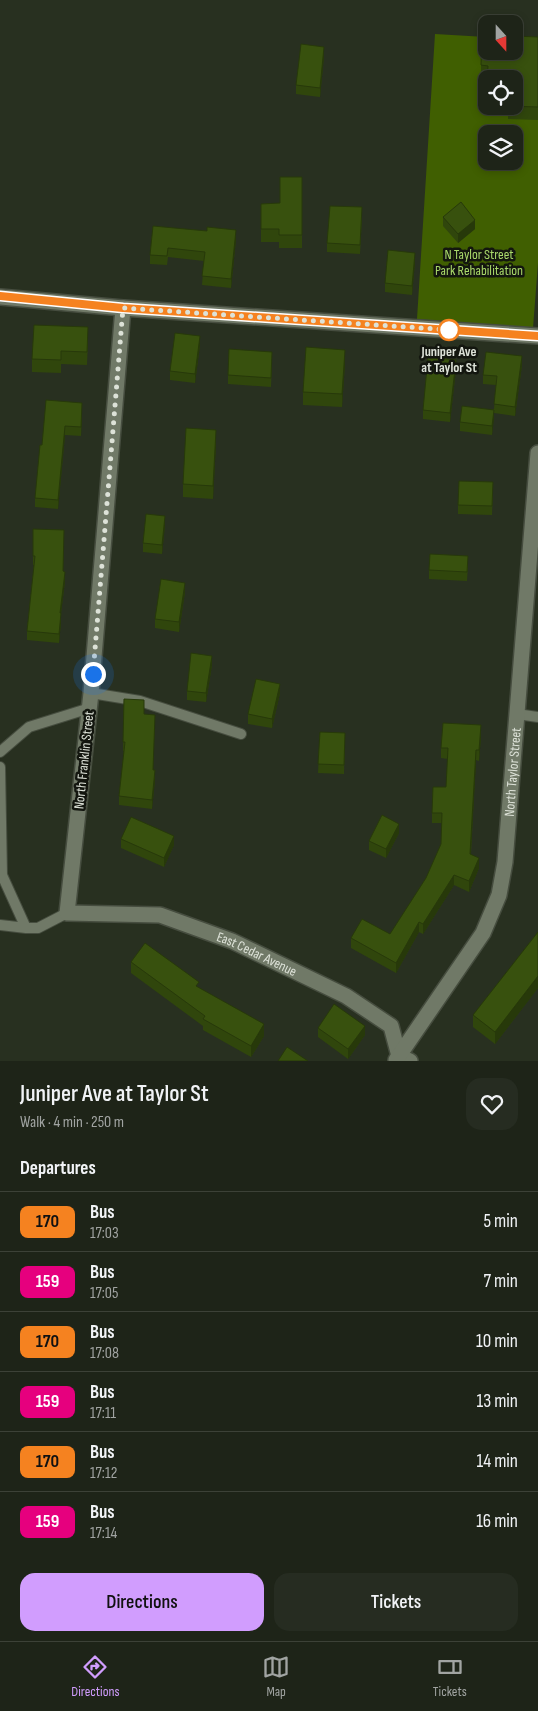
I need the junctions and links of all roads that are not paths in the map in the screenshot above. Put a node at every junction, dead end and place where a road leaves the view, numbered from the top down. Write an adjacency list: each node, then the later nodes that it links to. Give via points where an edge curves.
1 (0, 296): 2 (street)
2 (123, 308): 3 (street); 5 (street, North Franklin Street)
3 (538, 336)
4 (538, 453): 6 (street, North Taylor Street)
5 (91, 701): 8 (lane, via 140,701); 9 (lane, via 29,727); 11 (street, North Franklin Street)
6 (517, 714): 7 (lane); 14 (street, North Taylor Street, via 505,862 499,897 483,933)
7 (538, 717)
8 (241, 734)
9 (0, 752)
10 (0, 767): 13 (lane, via 2,876)
11 (67, 912): 13 (lane, via 38,928); 14 (street, East Cedar Avenue, via 160,915 232,941 346,996 391,1026)
12 (0, 925): 13 (lane)
13 (26, 928)
14 (402, 1059)

